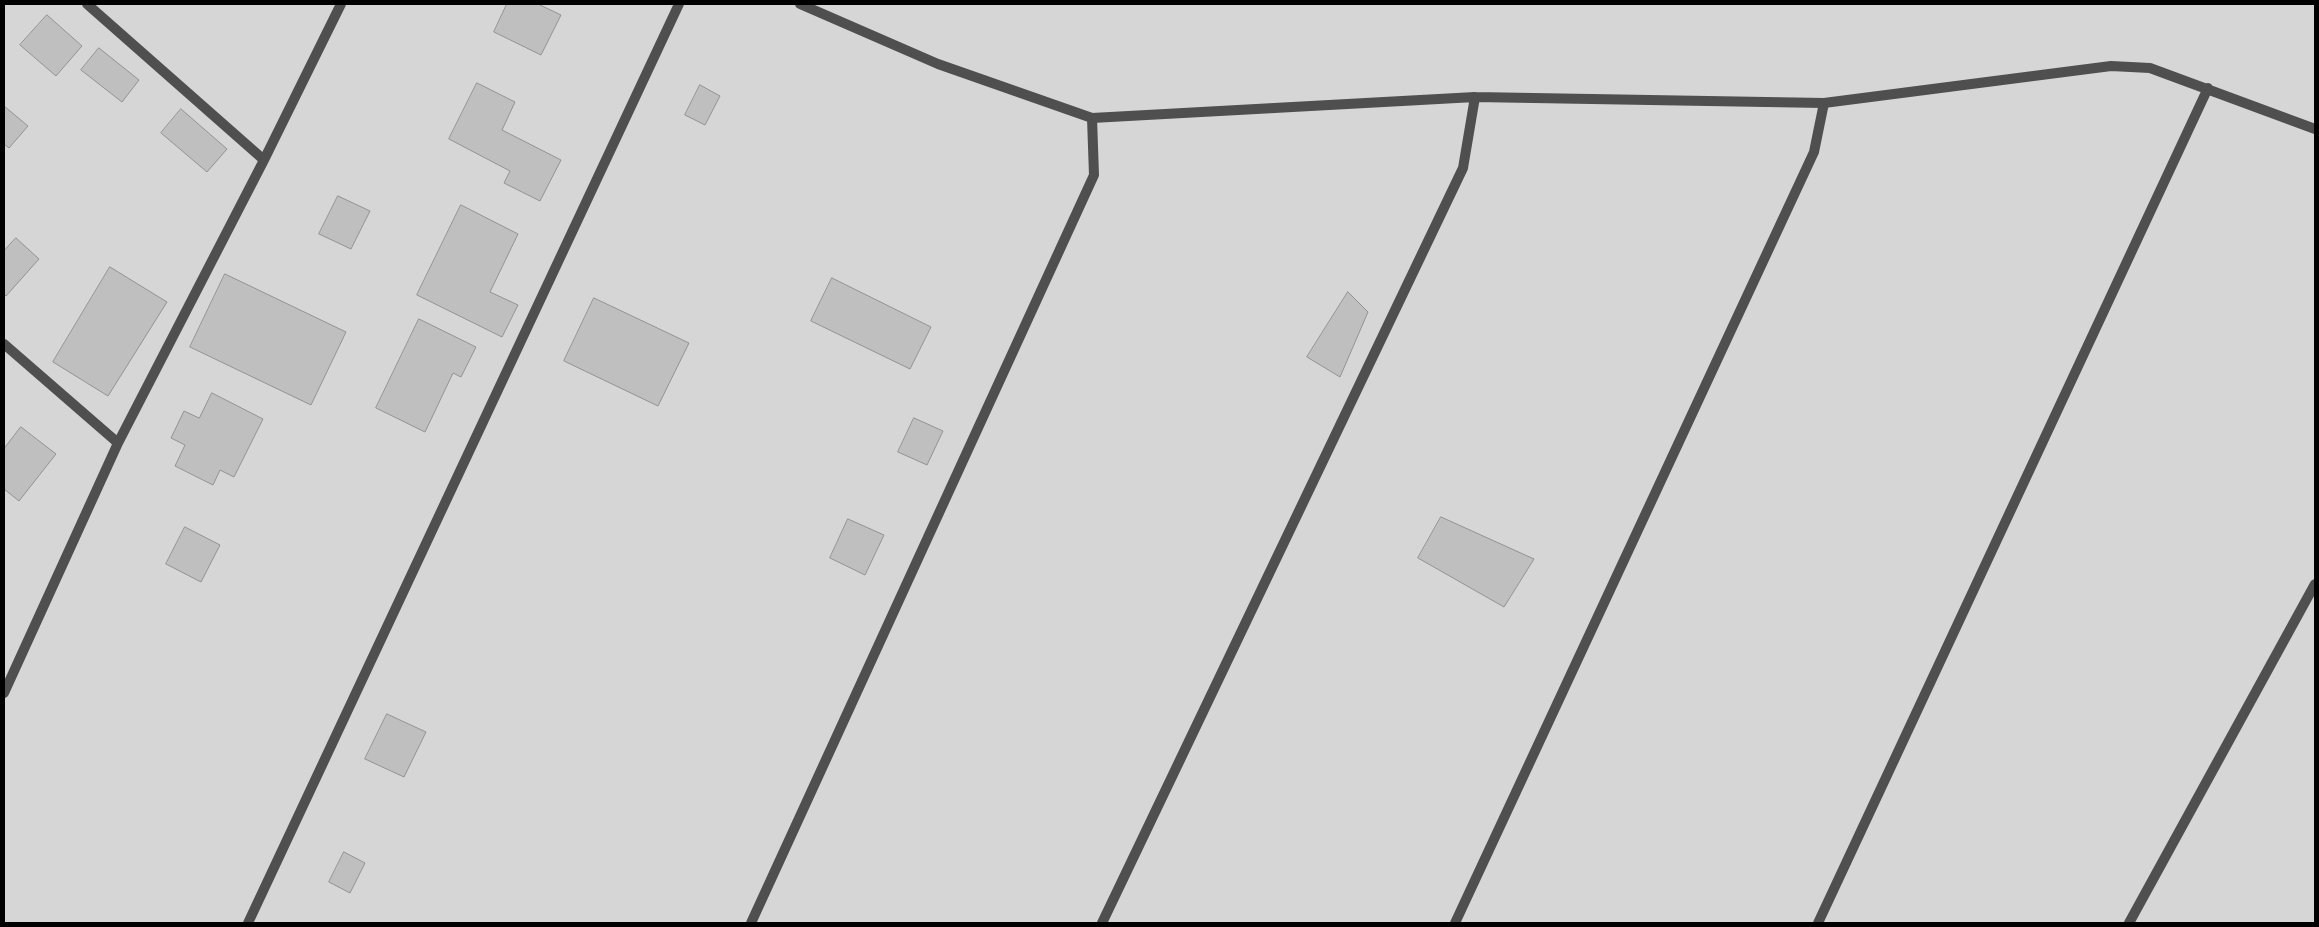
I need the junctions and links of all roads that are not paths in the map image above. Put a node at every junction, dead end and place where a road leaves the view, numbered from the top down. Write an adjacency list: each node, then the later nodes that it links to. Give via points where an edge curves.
1 (87, 4): 10 (street)
2 (341, 4): 10 (street)
3 (679, 4): 15 (street)
4 (800, 4): 8 (street, via 938,64)
5 (2208, 88): 7 (street, via 2150,68 2111,66); 9 (street); 19 (street)
6 (1475, 97): 7 (street); 8 (street); 17 (street, via 1463,168)
7 (1824, 103): 18 (street, via 1814,152)
8 (1092, 118): 16 (street, via 1094,175)
9 (2315, 129)
10 (264, 160): 12 (street)
11 (4, 344): 12 (street)
12 (118, 443): 14 (street)
13 (2315, 584): 20 (street)
14 (4, 693)
15 (248, 923)
16 (751, 923)
17 (1102, 923)
18 (1455, 923)
19 (1818, 923)
20 (2129, 923)

